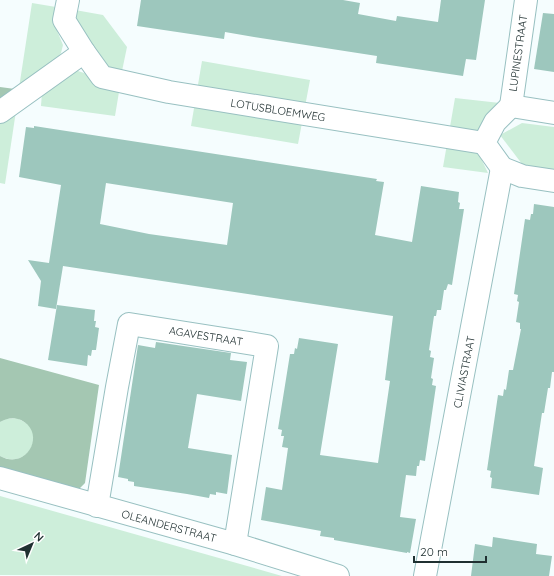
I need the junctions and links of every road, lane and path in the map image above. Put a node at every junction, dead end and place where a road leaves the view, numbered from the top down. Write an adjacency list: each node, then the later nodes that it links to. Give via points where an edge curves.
1 (68, 0): 3 (street, LOTUSBLOEMWEG, via 64,20)
2 (526, 0): 4 (street, LUPINESTRAAT)
3 (84, 52): 5 (street); 7 (street, LOTUSBLOEMWEG, via 102,77 169,92)
4 (511, 106): 6 (street); 7 (street, via 495,122)
5 (0, 112)
6 (554, 113)
7 (484, 143): 8 (street)
8 (502, 168): 9 (street, via 522,176); 14 (street, CLIVIASTRAAT)
9 (554, 181)
10 (0, 478): 11 (street, OLEANDERSTRAAT)
11 (97, 506): 12 (street, OLEANDERSTRAAT); 12 (street, AGAVESTRAAT, via 129,324 268,346)
12 (235, 544): 13 (street, OLEANDERSTRAAT)
13 (338, 576)
14 (425, 576)

